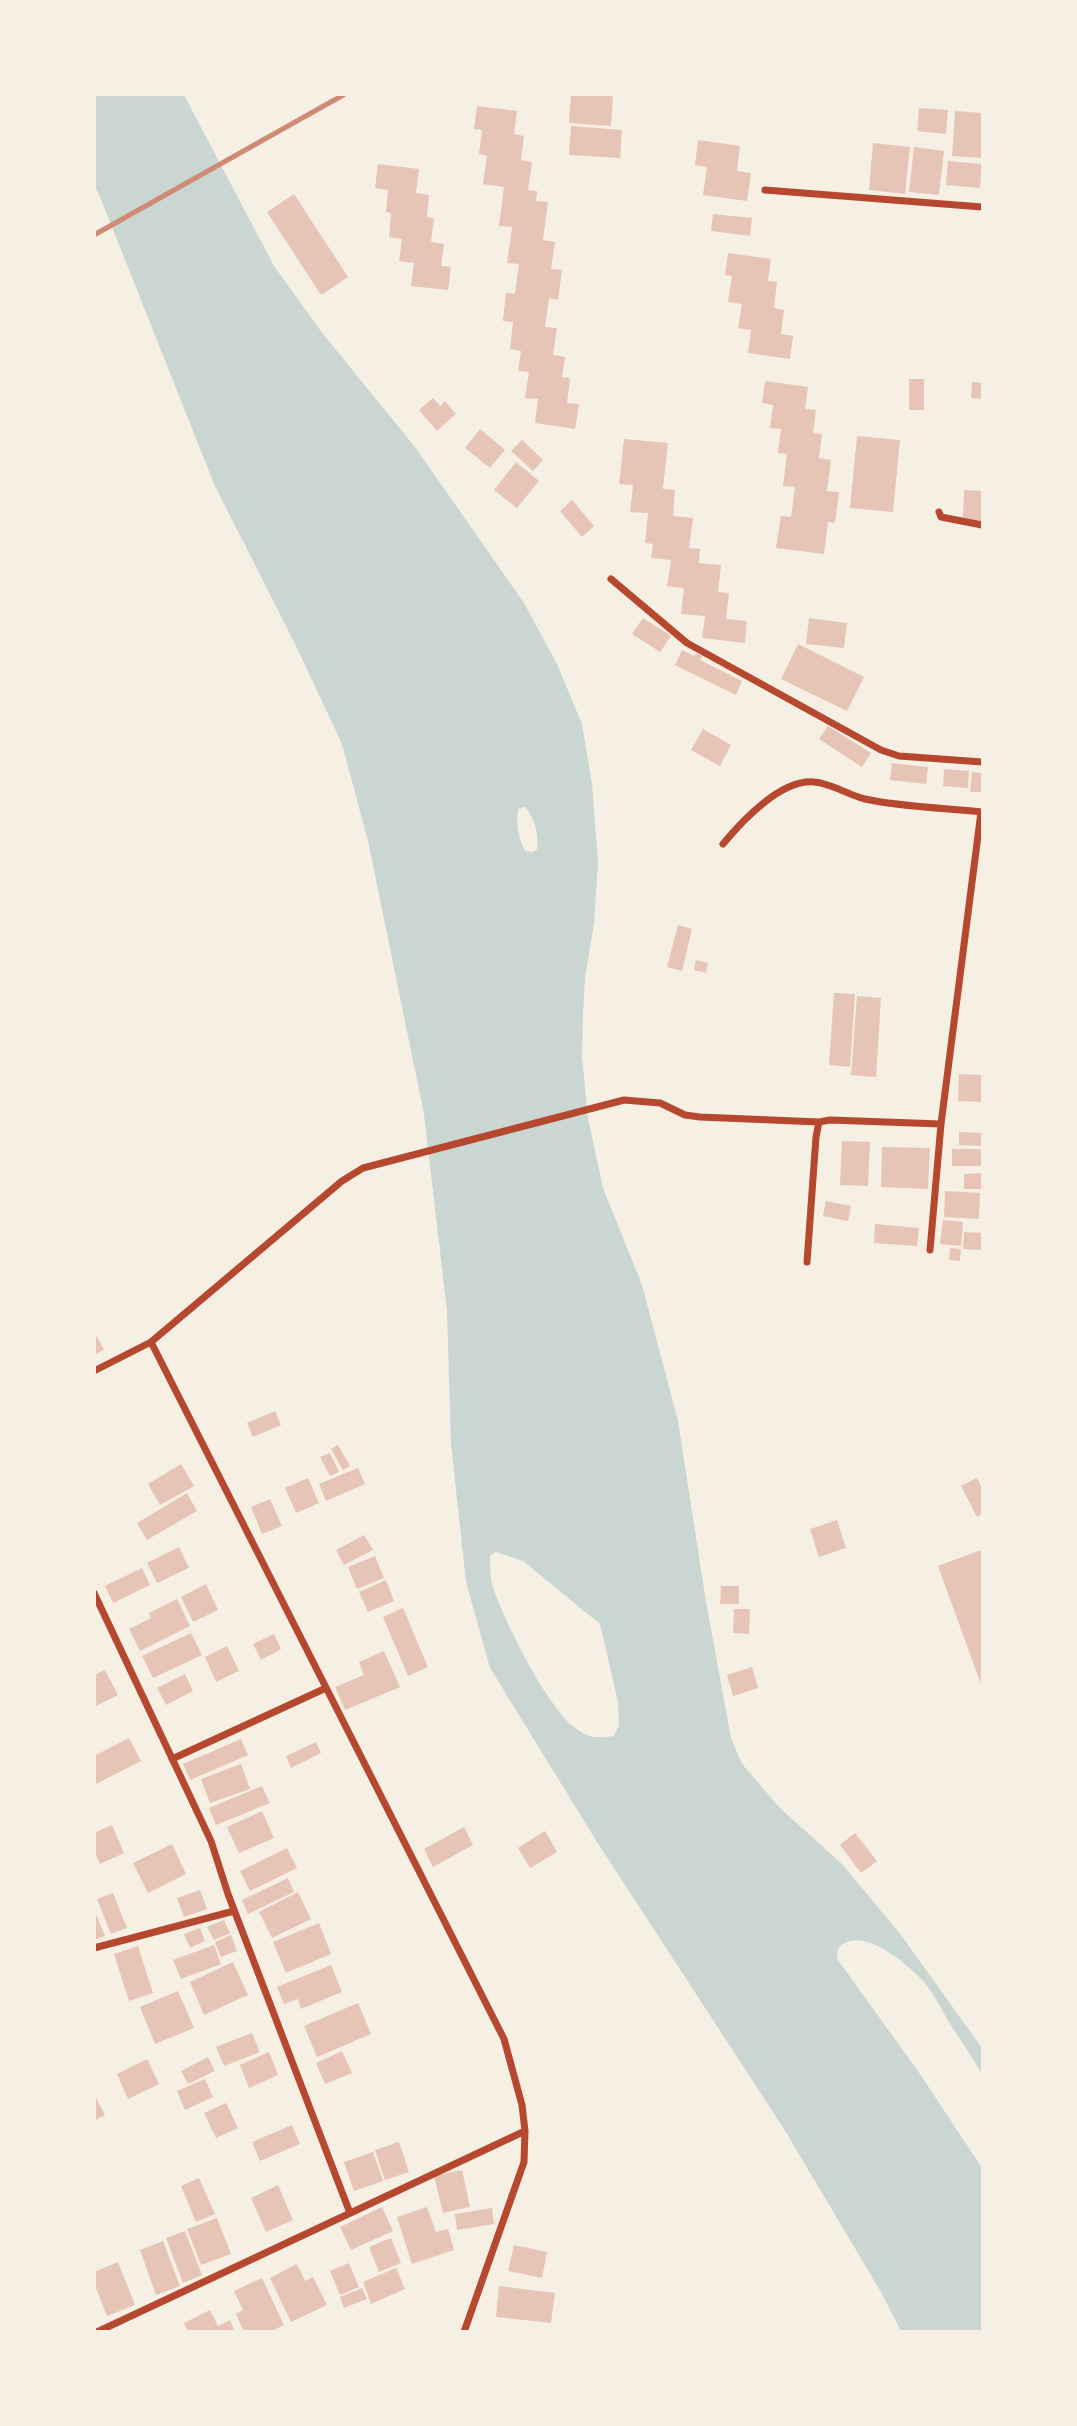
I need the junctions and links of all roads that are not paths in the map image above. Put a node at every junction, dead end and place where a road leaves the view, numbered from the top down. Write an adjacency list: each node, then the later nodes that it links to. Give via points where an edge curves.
1 (765, 190): 2 (street)
2 (982, 204)
3 (939, 512): 4 (street, via 941,517)
4 (982, 525)
5 (611, 579): 6 (street, via 687,643 881,750 899,756)
6 (982, 762)
7 (982, 812): 8 (street, via 864,799 815,782 799,783 745,818); 10 (street)
8 (723, 844)
9 (819, 1122): 10 (street); 12 (street); 13 (street, via 700,1117 660,1103 624,1100 363,1168)
10 (941, 1124): 11 (street)
11 (930, 1250)
12 (807, 1262)
13 (151, 1342): 14 (street); 16 (street)
14 (94, 1371)
15 (94, 1593): 17 (street)
16 (326, 1688): 17 (street); 20 (street, via 504,2039)
17 (172, 1759): 18 (street, via 211,1841)
18 (234, 1911): 19 (street); 21 (street)
19 (94, 1948)
20 (525, 2131): 21 (street); 23 (street, via 524,2162)
21 (350, 2213): 22 (street)
22 (97, 2332)
23 (464, 2332)

